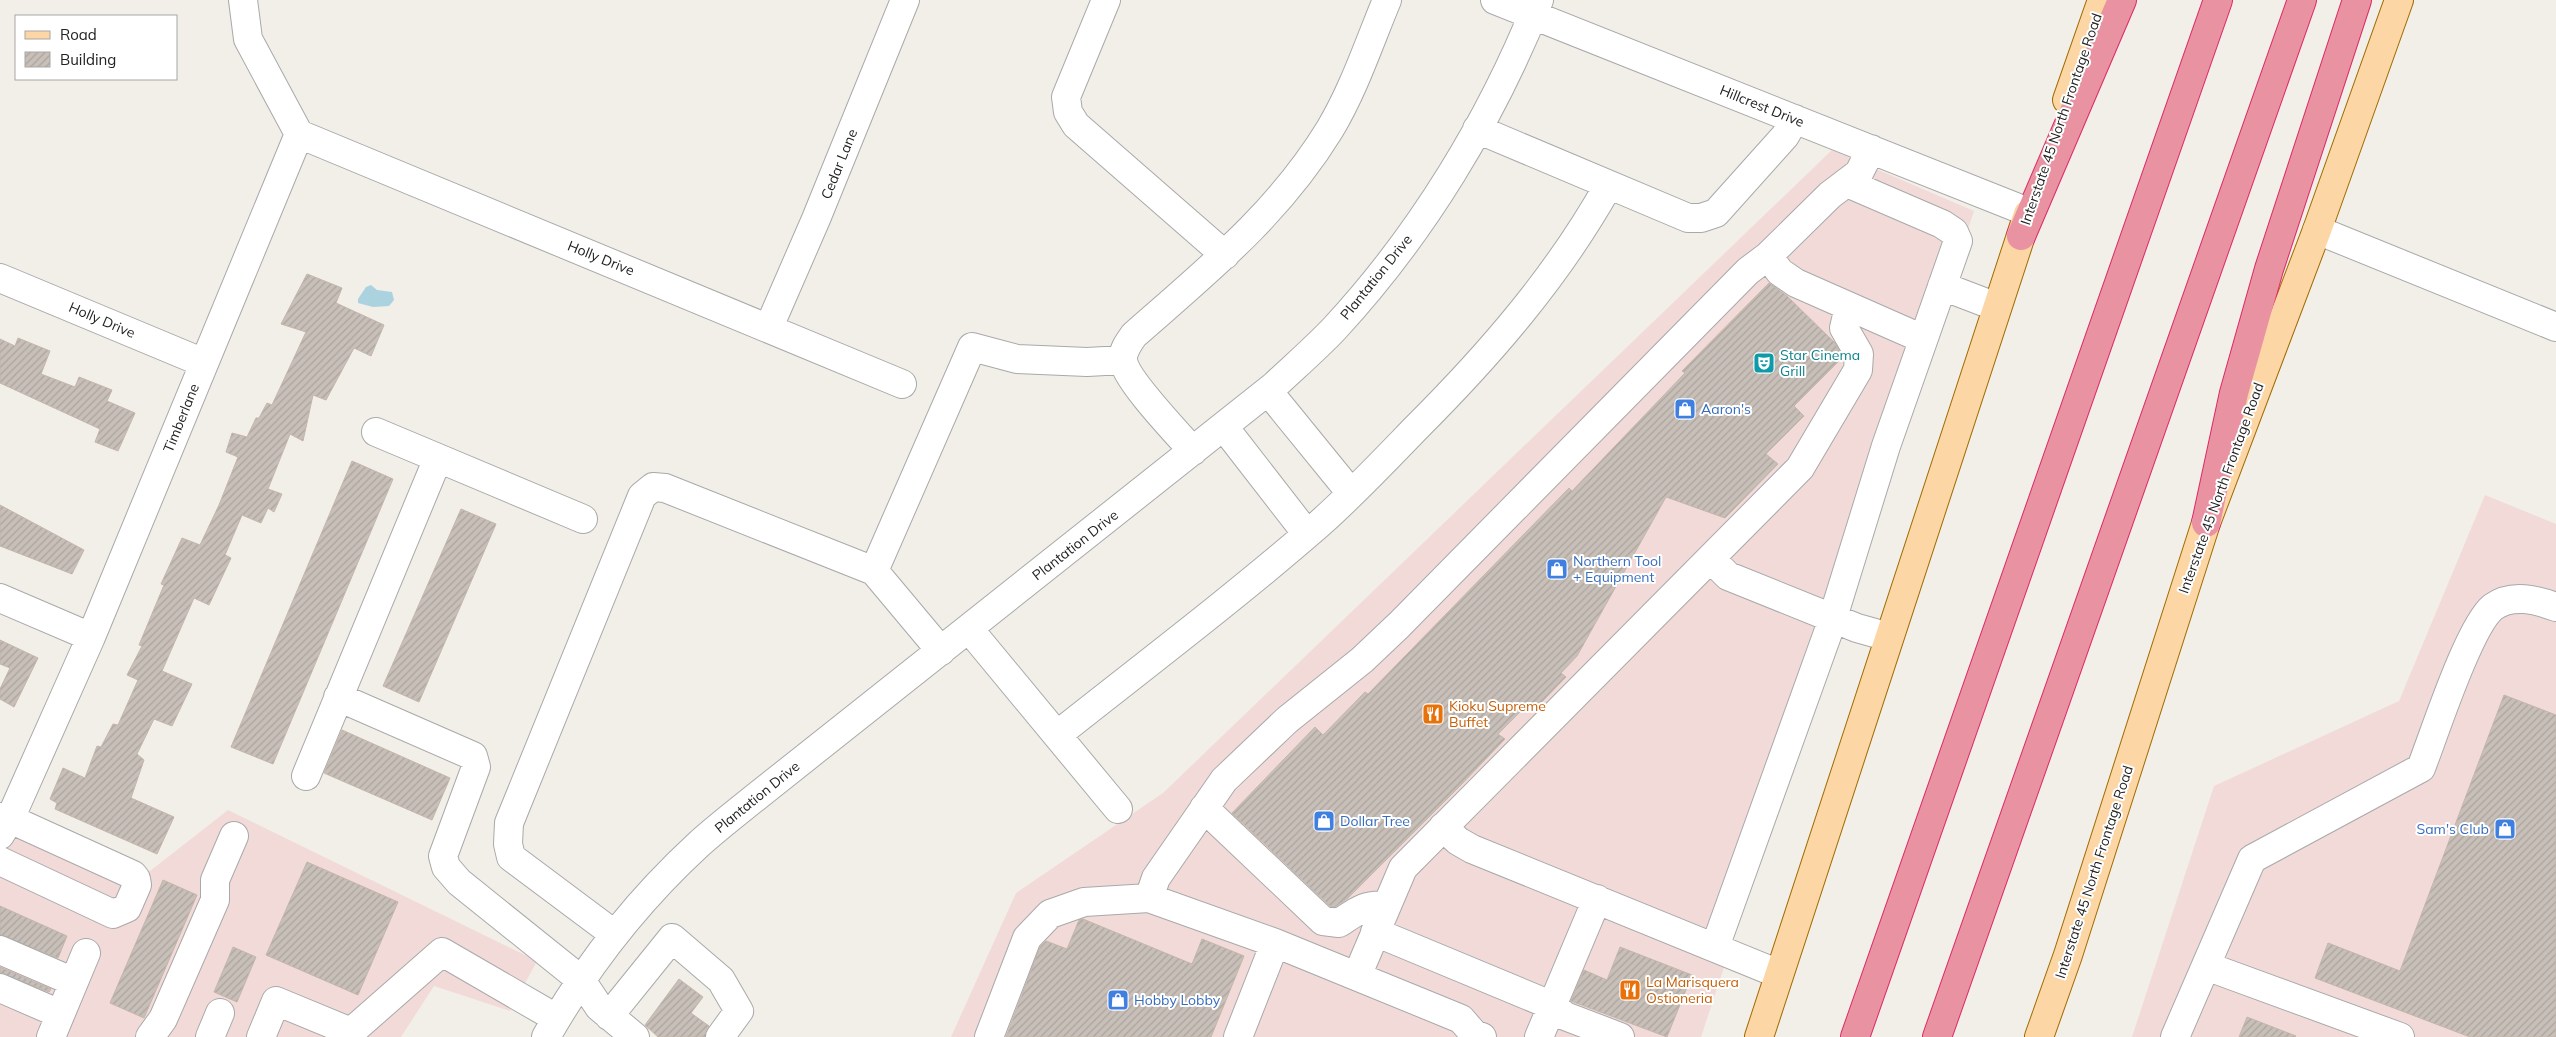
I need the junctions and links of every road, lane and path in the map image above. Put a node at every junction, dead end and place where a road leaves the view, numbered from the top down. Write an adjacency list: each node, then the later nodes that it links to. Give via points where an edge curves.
1 (243, 0): 15 (street, via 248,40)
2 (905, 0): 27 (street, Cedar Lane)
3 (1106, 0): 21 (street, via 1066,97 1068,112 1076,125)
4 (1387, 0): 21 (street, via 1351,90 1330,128 1280,198)
5 (1495, 0): 12 (street, Hillcrest Drive)
6 (2102, 0): 19 (main road, Interstate 45 North Frontage Road)
7 (2122, 0): 19 (highway)
8 (2218, 0): 94 (highway)
9 (2302, 0): 95 (highway)
10 (2357, 0): 40 (highway, via 2269,269 2234,393)
11 (2399, 0): 20 (main road, Interstate 45 North Frontage Road)
12 (1536, 8): 13 (street, Hillcrest Drive); 14 (street, Plantation Drive)
13 (1795, 119): 16 (street, Hillcrest Drive); 18 (street, via 1785,136 1716,213 1688,218)
14 (1477, 129): 18 (street); 33 (street, Plantation Drive, via 1420,222 1378,279 1334,330)
15 (299, 134): 27 (street, Holly Drive); 31 (street, Timberlane)
16 (1871, 150): 17 (street); 19 (street, Hillcrest Drive)
17 (1847, 183): 22 (street, via 1830,195); 24 (street, via 1954,232 1958,241)
18 (1608, 186): 38 (street, via 1592,215 1531,303 1475,369)
19 (2025, 224): 26 (main road, Interstate 45 North Frontage Road)
20 (2317, 230): 28 (street); 40 (main road, Interstate 45 North Frontage Road)
21 (1225, 255): 30 (street, via 1134,335)
22 (1768, 256): 25 (street, via 1780,272 1796,283); 55 (street, via 1748,270 1399,626 1287,720 1224,780)
23 (0, 278): 31 (street, Holly Drive)
24 (1942, 286): 26 (street); 29 (street)
25 (1849, 307): 29 (street); 42 (street, via 1844,328 1859,354 1858,370 1800,468)
26 (1997, 307): 49 (main road, Interstate 45 North Frontage Road)
27 (769, 327): 32 (street, Holly Drive)
28 (2556, 327)
29 (1923, 339): 46 (street)
30 (1123, 360): 36 (street, via 1130,375 1158,412); 43 (street, via 1017,359 972,347)
31 (204, 363): 48 (street, Timberlane)
32 (902, 384)
33 (1268, 391): 34 (street, Plantation Drive); 38 (street)
34 (1224, 426): 36 (street, Plantation Drive); 41 (street)
35 (376, 432): 37 (street)
36 (1193, 451): 47 (street, Plantation Drive)
37 (438, 458): 39 (street); 51 (street)
38 (1351, 493): 41 (street)
39 (584, 518)
40 (2206, 523): 69 (main road, Interstate 45 North Frontage Road)
41 (1308, 534): 52 (street)
42 (1711, 559): 46 (street, via 1728,576); 57 (street)
43 (874, 571): 50 (street); 64 (street, via 665,488 653,487 642,496 508,830 511,857)
44 (0, 598): 48 (street)
45 (2556, 607): 70 (street, via 2537,600 2510,599 2493,607 2477,627 2421,768 2252,859)
46 (1832, 618): 49 (street); 66 (street)
47 (970, 628): 50 (street, Plantation Drive); 52 (street)
48 (91, 637): 56 (street, Timberlane)
49 (1889, 637): 71 (main road, Interstate 45 North Frontage Road)
50 (941, 651): 64 (street, Plantation Drive, via 699,844)
51 (338, 697): 53 (street); 73 (street, via 473,756 476,767 443,856 446,867 459,882)
52 (1057, 735): 54 (street)
53 (306, 776)
54 (1118, 808)
55 (1204, 808): 60 (street, via 1156,878); 62 (street, via 1323,921 1339,923 1365,906)
56 (3, 823): 59 (street, via 133,875 137,885 127,908 113,914)
57 (1443, 827): 61 (street, via 1472,849); 62 (street, via 1402,868)
58 (234, 836): 83 (street, via 215,880 215,900 163,1019)
59 (0, 861)
60 (1149, 898): 65 (street); 88 (street, via 1084,902 1050,914 1026,938)
61 (1597, 899): 66 (street); 76 (street)
62 (1386, 906): 63 (street)
63 (1375, 932): 72 (street); 76 (street)
64 (614, 934): 73 (street, Plantation Drive)
65 (1276, 943): 72 (street); 89 (street)
66 (1715, 947): 71 (street)
67 (0, 950): 74 (street)
68 (86, 953): 74 (street)
69 (2068, 955): 96 (main road, Interstate 45 North Frontage Road); 97 (main road)
70 (2206, 966): 98 (street); 99 (street)
71 (1780, 974): 93 (main road, Interstate 45 North Frontage Road)
72 (1357, 976): 81 (street)
73 (581, 980): 78 (street); 80 (street, Plantation Drive)
74 (74, 982): 79 (street)
75 (0, 988): 79 (street)
76 (1553, 1006): 91 (street); 92 (street, via 1565,1016)
77 (220, 1012): 84 (street)
78 (609, 1016): 86 (street); 87 (street, via 672,938 720,980 739,1011)
79 (56, 1026)
80 (551, 1028): 82 (street, via 442,952)
81 (1457, 1028): 90 (street)
82 (350, 1035): 85 (street, via 276,1001)
83 (150, 1037)
84 (210, 1037)
85 (261, 1037)
86 (635, 1037)
87 (720, 1037)
88 (989, 1037)
89 (1238, 1037)
90 (1482, 1037)
91 (1539, 1037)
92 (1620, 1037)
93 (1759, 1037)
94 (1855, 1037)
95 (1937, 1037)
96 (2039, 1037)
97 (2050, 1037)
98 (2175, 1037)
99 (2400, 1037)

